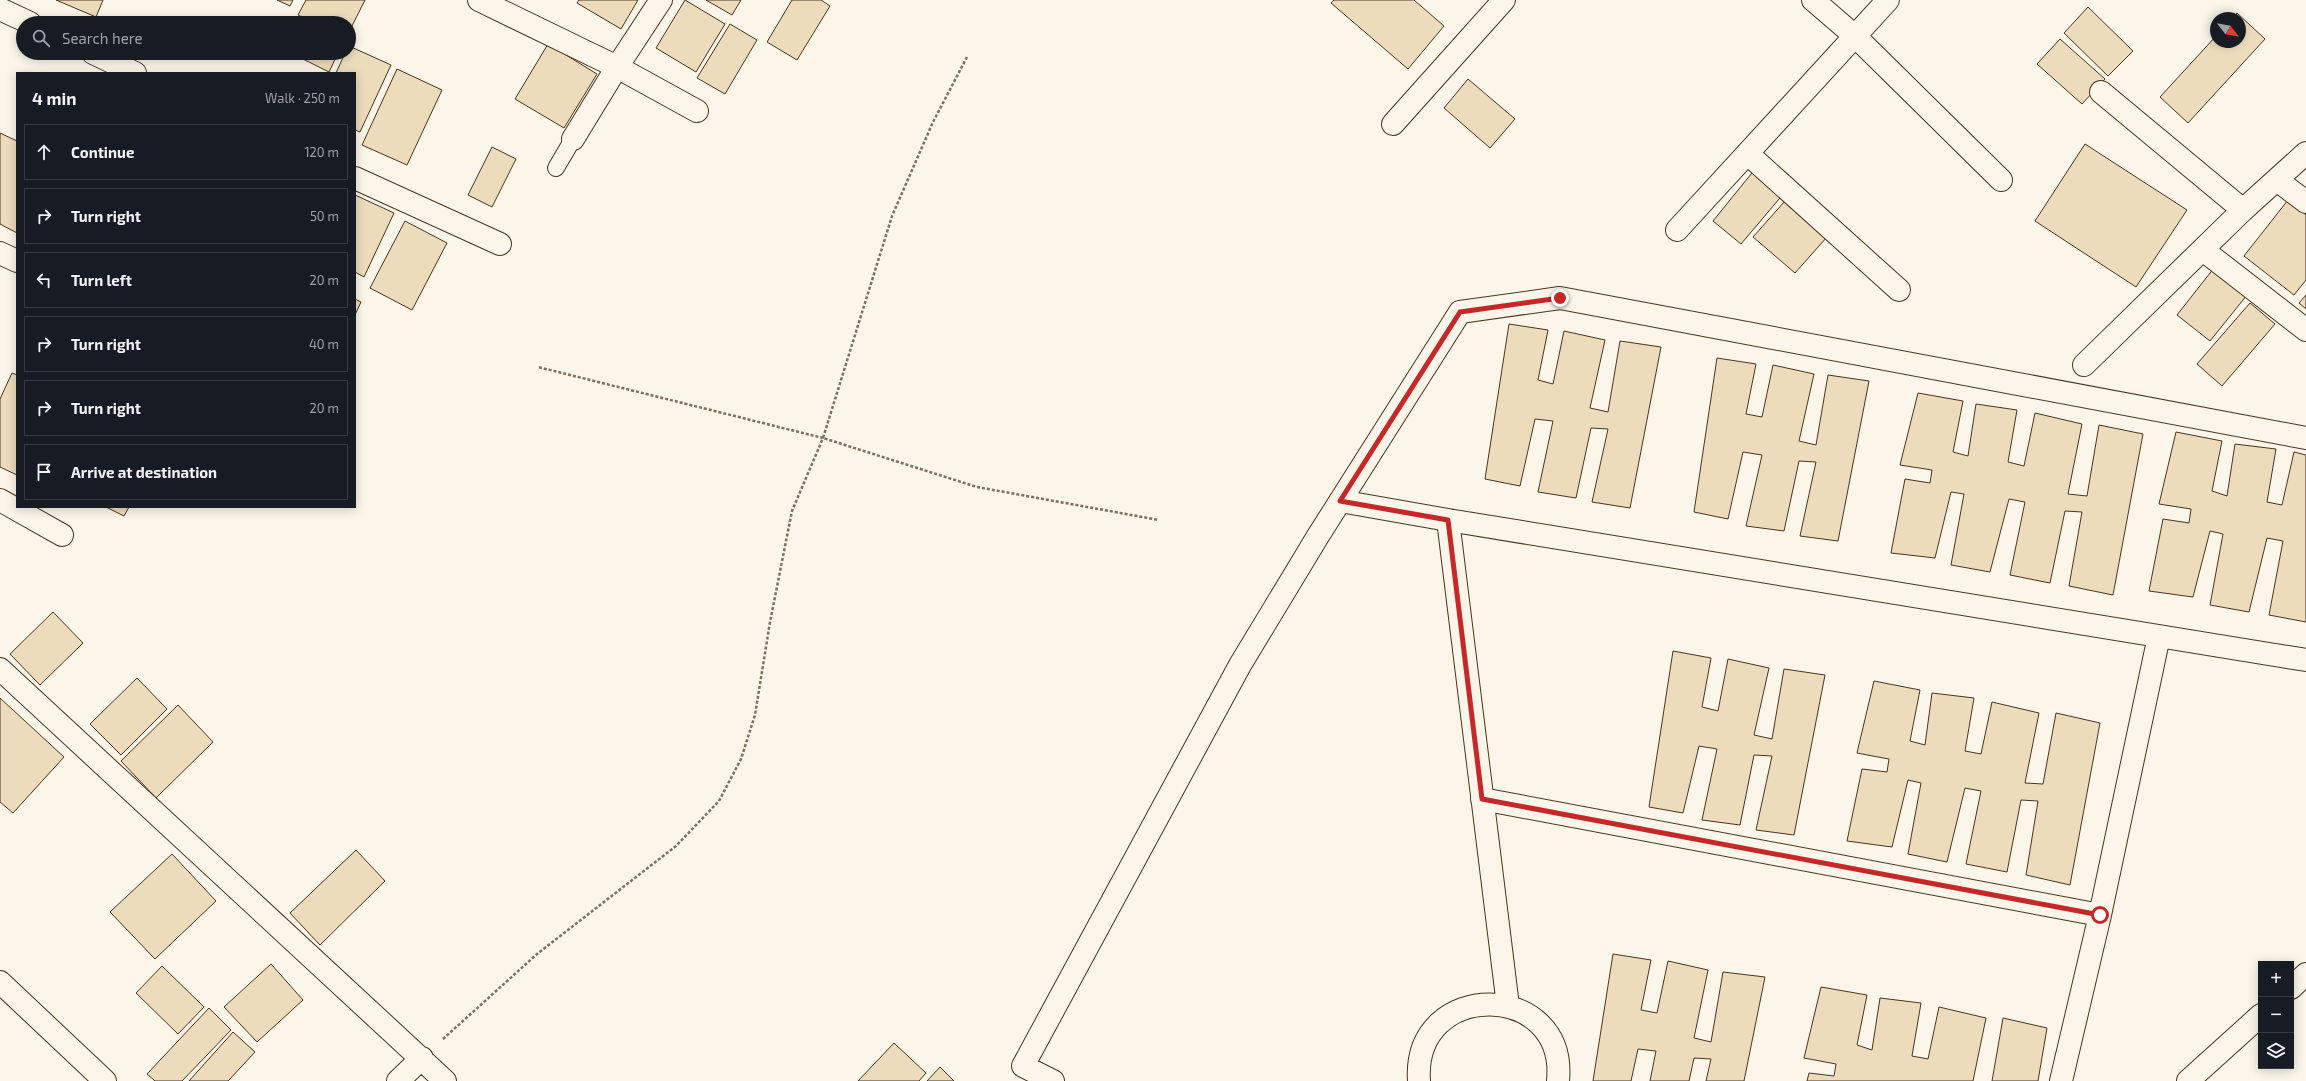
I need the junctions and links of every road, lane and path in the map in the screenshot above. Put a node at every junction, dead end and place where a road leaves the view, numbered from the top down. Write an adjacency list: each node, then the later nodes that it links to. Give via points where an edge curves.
1 (479, 0): 11 (street)
2 (661, 0): 11 (street)
3 (1504, 0): 15 (street)
4 (1812, 0): 8 (street)
5 (1888, 0): 8 (street)
6 (2, 8): 7 (street)
7 (17, 16)
8 (1856, 37): 18 (street); 21 (street)
9 (967, 57): 34 (path, via 933,122 892,216)
10 (108, 60): 12 (street)
11 (617, 66): 14 (street); 16 (street)
12 (133, 72)
13 (2101, 92): 24 (street)
14 (697, 111)
15 (1393, 124)
16 (573, 139): 19 (lane)
17 (2306, 153): 22 (street)
18 (1748, 154): 25 (street); 30 (street)
19 (556, 168)
20 (356, 178): 26 (street)
21 (2001, 180)
22 (2277, 180): 23 (street); 24 (street)
23 (2306, 202)
24 (2243, 210): 27 (street)
25 (1677, 230)
26 (500, 244)
27 (2203, 250): 31 (street); 32 (street)
28 (0, 253): 29 (street)
29 (16, 261)
30 (1899, 290)
31 (2306, 330)
32 (2084, 365)
33 (538, 367): 34 (path)
34 (823, 438): 38 (path, via 977,487); 51 (path, via 792,511 755,716 741,759 720,801 676,846 537,954)
35 (2306, 438): 37 (street, via 1560,298 1460,312)
36 (0, 500): 40 (street)
37 (1340, 501): 39 (street); 55 (street, via 1240,665 1023,1066)
38 (1159, 520)
39 (1448, 520): 41 (street); 44 (street)
40 (62, 535)
41 (2159, 636): 42 (street); 45 (street)
42 (2306, 660)
43 (0, 669): 51 (street)
44 (1482, 799): 45 (street); 49 (street)
45 (2100, 915): 58 (street)
46 (2306, 974): 48 (street)
47 (0, 982): 52 (street)
48 (2294, 985)
49 (1508, 1006): 56 (street, via 1486,1003 1463,1008 1444,1020 1429,1036 1420,1057); 57 (street, via 1527,1014 1543,1029 1554,1047 1559,1068)
50 (2258, 1018): 59 (street)
51 (422, 1058): 53 (street); 54 (street)
52 (105, 1081)
53 (398, 1081)
54 (445, 1081)
55 (1053, 1081)
56 (1419, 1081)
57 (1558, 1081)
58 (2061, 1081)
59 (2188, 1081)

